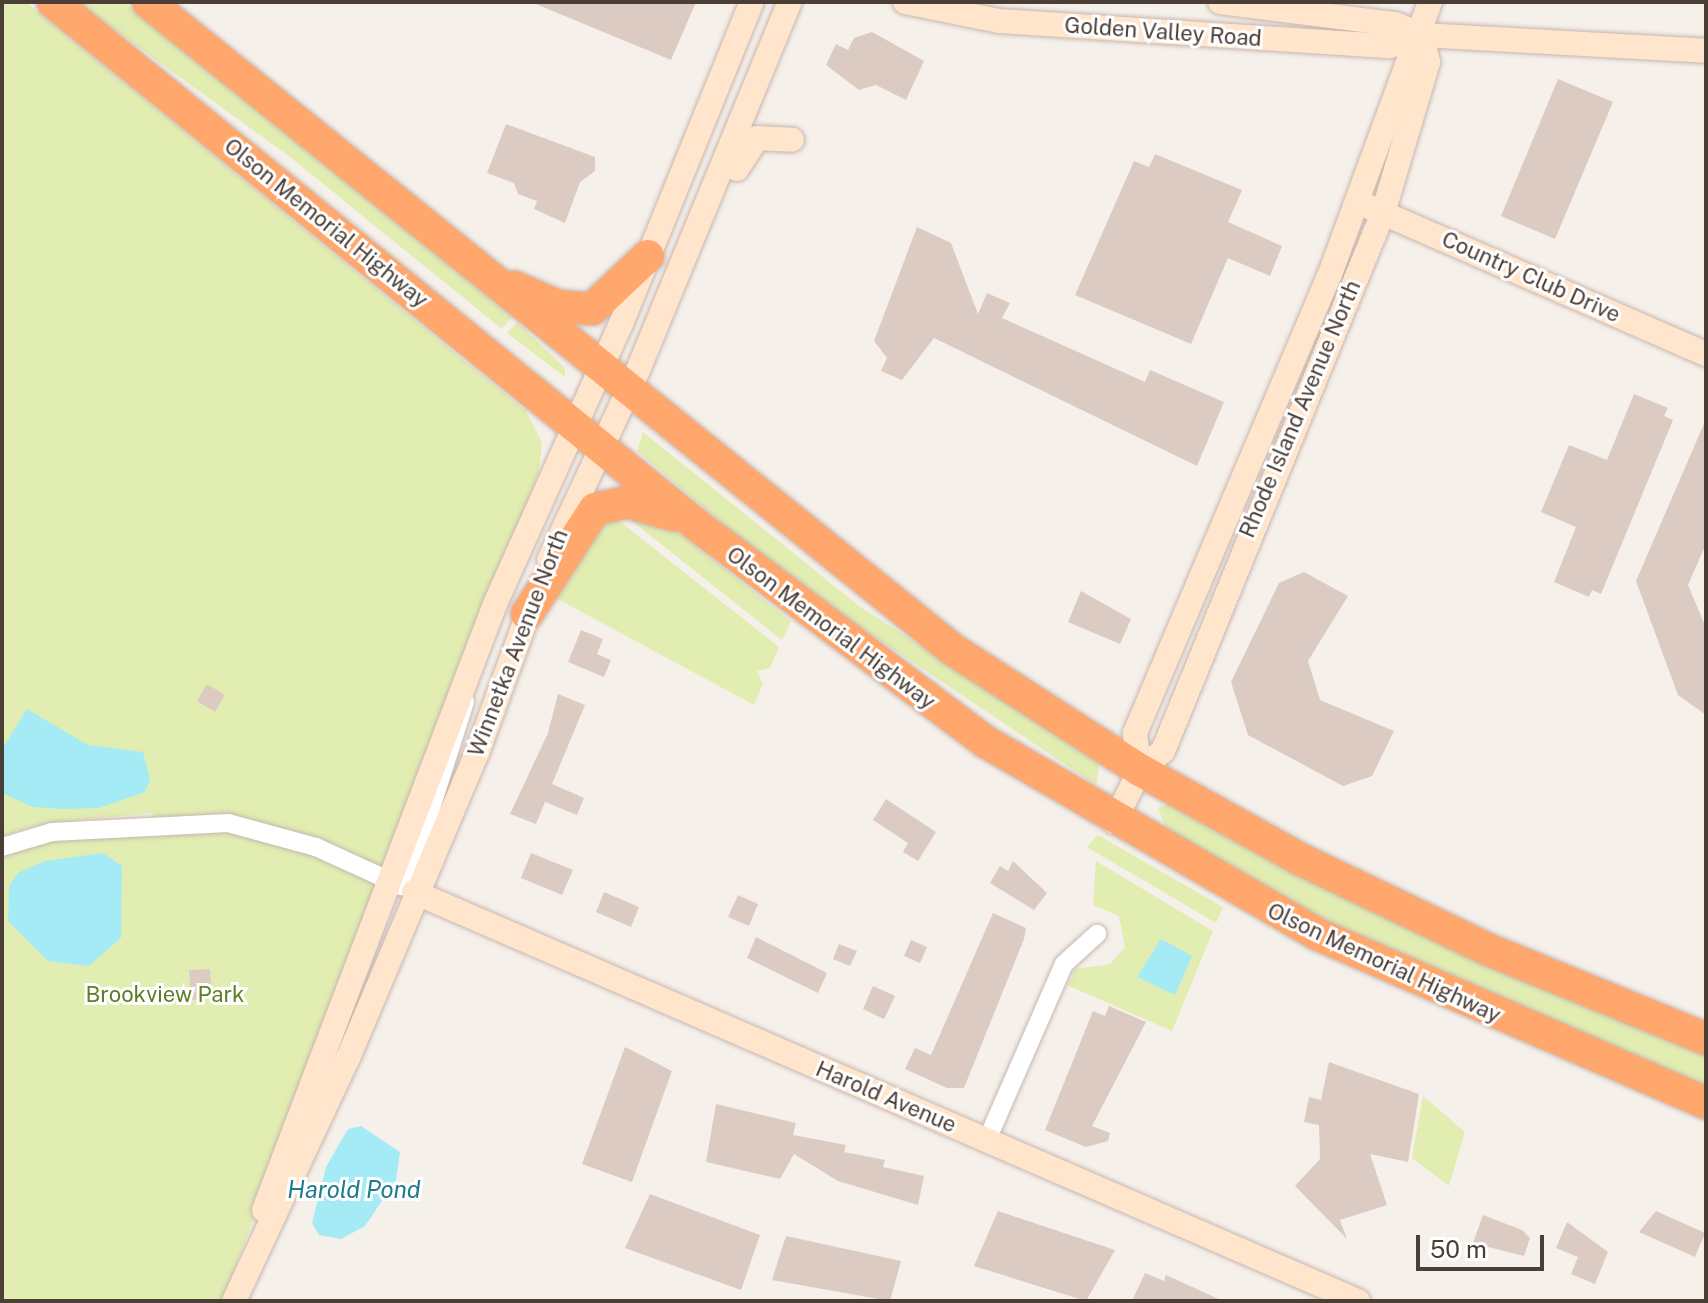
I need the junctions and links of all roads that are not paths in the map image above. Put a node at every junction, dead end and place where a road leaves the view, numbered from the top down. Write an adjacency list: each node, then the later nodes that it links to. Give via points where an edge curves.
1 (53, 2): 19 (highway, Olson Memorial Highway)
2 (148, 2): 15 (highway)
3 (752, 2): 13 (street, Winnetka Avenue North)
4 (790, 2): 10 (street, Winnetka Avenue North)
5 (905, 2): 8 (street, Golden Valley Road, via 989,20 1122,29 1390,46)
6 (1220, 2): 8 (street, Golden Valley Road, via 1395,24)
7 (1430, 2): 8 (street, Rhode Island Avenue North)
8 (1422, 35): 9 (street, Golden Valley Road); 11 (street, Rhode Island Avenue North, via 1401,66); 12 (street, Rhode Island Avenue North, via 1428,62)
9 (1706, 51)
10 (753, 94): 14 (street, Winnetka Avenue North); 14 (street, via 768,121 792,140 757,138 746,146 708,238)
11 (1356, 201): 12 (street, Country Club Drive); 24 (street, Rhode Island Avenue North, via 1135,733)
12 (1383, 213): 16 (street, Country Club Drive); 24 (street, Rhode Island Avenue North, via 1163,751)
13 (648, 256): 15 (highway, via 616,293 586,310); 17 (street, Winnetka Avenue North)
14 (682, 264): 18 (street, Winnetka Avenue North)
15 (479, 272): 17 (highway)
16 (1706, 354)
17 (599, 370): 18 (highway); 19 (street, Winnetka Avenue North)
18 (627, 392): 20 (street, Winnetka Avenue North); 24 (highway, via 875,593)
19 (572, 423): 20 (highway, Olson Memorial Highway); 23 (street, Winnetka Avenue North)
20 (600, 445): 21 (highway, Olson Memorial Highway); 22 (street, Winnetka Avenue North)
21 (694, 523): 22 (highway, via 639,503 595,509); 25 (highway, Olson Memorial Highway, via 921,697)
22 (527, 614): 28 (street, Winnetka Avenue North, via 477,753)
23 (468, 676): 27 (street, Winnetka Avenue North); 28 (street, via 458,741 410,874)
24 (1140, 770): 25 (street, Rhode Island Avenue North); 30 (highway, via 1401,910)
25 (1114, 822): 31 (highway, Olson Memorial Highway, via 1392,970)
26 (2, 847): 27 (street, via 52,832 201,821 277,834)
27 (390, 880): 28 (street); 33 (street, Winnetka Avenue North)
28 (414, 892): 32 (street, Harold Avenue); 33 (street, Winnetka Avenue North, via 322,1116)
29 (1097, 934): 32 (street, via 1064,964)
30 (1706, 1039)
31 (1706, 1103)
32 (987, 1140): 34 (street, Harold Avenue)
33 (238, 1291)
34 (1358, 1301)

